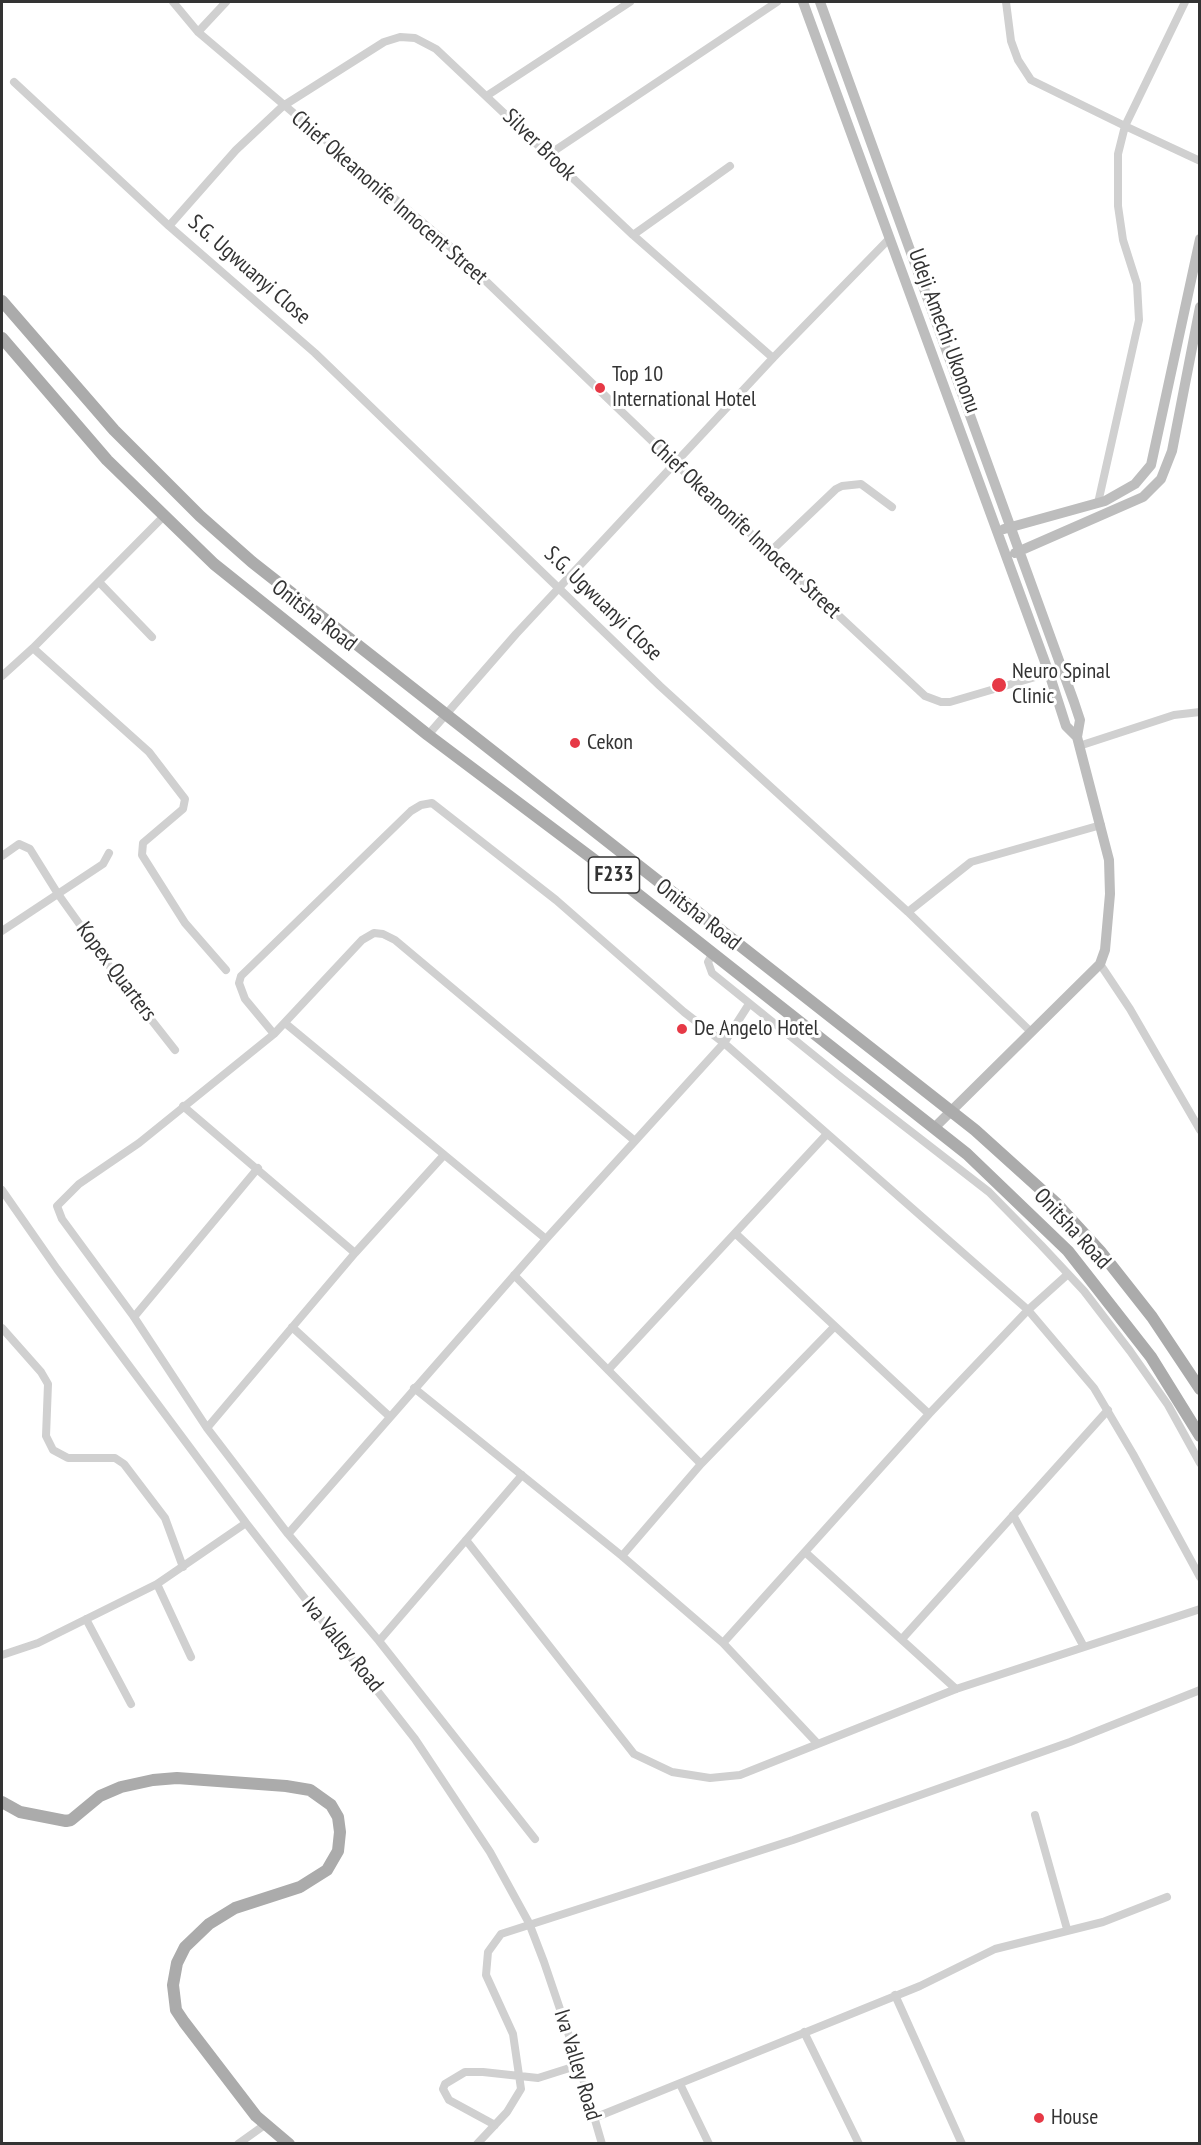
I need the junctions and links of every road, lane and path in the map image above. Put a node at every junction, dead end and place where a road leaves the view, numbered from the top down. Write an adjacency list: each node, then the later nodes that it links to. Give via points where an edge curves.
1 (173, 2): 9 (street, Chief Okeanonife Innocent Street)
2 (226, 2): 9 (street)
3 (630, 2): 11 (street)
4 (777, 2): 16 (street)
5 (803, 2): 15 (main road, Udeji Amechi Ukononu)
6 (820, 2): 14 (main road, Udeji Amechi Ukononu)
7 (1006, 2): 13 (street, via 1011,41 1031,80)
8 (1185, 2): 13 (street)
9 (198, 32): 12 (street, Chief Okeanonife Innocent Street)
10 (14, 82): 19 (street)
11 (488, 95): 12 (street, Silver Brook, via 427,42 400,37 384,42); 16 (street, Silver Brook)
12 (283, 106): 19 (street, S.G. Ugwuanyi Close, via 252,133); 27 (street, Chief Okeanonife Innocent Street, via 440,237)
13 (1125, 126): 17 (street); 28 (street, via 1118,154 1118,206 1123,240 1137,284 1140,320)
14 (873, 148): 15 (main road); 31 (main road, Udeji Amechi Ukononu)
15 (860, 153): 21 (main road, Udeji Amechi Ukononu)
16 (548, 155): 20 (street, Silver Brook)
17 (1200, 161)
18 (730, 166): 20 (street)
19 (169, 226): 37 (street, S.G. Ugwuanyi Close, via 315,353)
20 (633, 235): 26 (street, Silver Brook)
21 (889, 239): 26 (street); 32 (main road, Udeji Amechi Ukononu)
22 (1200, 239): 28 (main road, via 1151,465 1136,484)
23 (2, 301): 43 (main road, Onitsha Road / F233, via 114,430 200,516 252,562)
24 (1200, 307): 34 (main road, via 1172,451 1161,479 1143,497)
25 (2, 338): 30 (main road, Onitsha Road / F233, via 107,460)
26 (773, 358): 27 (street)
27 (676, 464): 33 (street, Chief Okeanonife Innocent Street); 37 (street)
28 (1098, 503): 31 (main road)
29 (892, 507): 33 (street, via 861,484 842,486)
30 (163, 517): 36 (street); 44 (main road, Onitsha Road / F233, via 214,564)
31 (1010, 527): 32 (main road); 34 (main road, Udeji Amechi Ukononu)
32 (997, 532): 35 (main road, Udeji Amechi Ukononu)
33 (771, 551): 40 (street, Chief Okeanonife Innocent Street, via 895,670 933,700 950,702)
34 (1019, 551): 35 (main road); 45 (main road, Udeji Amechi Ukononu, via 1080,720)
35 (1006, 556): 40 (main road, Udeji Amechi Ukononu)
36 (99, 582): 38 (street); 39 (street)
37 (560, 588): 43 (street); 50 (street, S.G. Ugwuanyi Close, via 660,686)
38 (152, 637)
39 (33, 648): 41 (street); 54 (street, via 149,752 184,799 183,809 143,843 142,855 185,923)
40 (1049, 673): 45 (main road, Udeji Amechi Ukononu, via 1066,726)
41 (2, 676)
42 (1200, 712): 45 (street, via 1174,714)
43 (445, 714): 44 (street); 62 (main road, Onitsha Road / F233)
44 (428, 735): 52 (main road, Onitsha Road / F233)
45 (1078, 741): 46 (main road)
46 (1101, 825): 50 (street, via 971,862); 53 (main road, via 1110,894)
47 (109, 853): 49 (street, via 103,864)
48 (2, 856): 49 (street, Kopex Quarters, via 20,844 30,849)
49 (58, 894): 51 (street); 60 (street, Kopex Quarters)
50 (908, 912): 57 (street, S.G. Ugwuanyi Close)
51 (2, 931)
52 (713, 953): 55 (street, via 708,963 712,973); 63 (main road, Onitsha Road / F233)
53 (1100, 964): 57 (main road); 64 (street)
54 (226, 970)
55 (748, 1004): 59 (street); 73 (street, via 989,1192)
56 (285, 1023): 58 (street); 66 (street, via 362,940 374,933 383,934); 67 (street)
57 (1030, 1031): 62 (main road)
58 (274, 1034): 59 (street, via 245,999 239,983 242,976 411,811 432,804 556,900); 61 (street)
59 (724, 1043): 65 (street); 66 (street)
60 (175, 1050)
61 (183, 1106): 68 (street); 76 (street, via 139,1143 79,1184 57,1206 62,1219)
62 (951, 1112): 63 (main road); 82 (main road, Onitsha Road / F233, via 1079,1227 1152,1317)
63 (934, 1128): 87 (main road, Onitsha Road / F233, via 967,1154 1068,1251 1151,1357)
64 (1200, 1130)
65 (826, 1135): 70 (street); 75 (street)
66 (635, 1141): 71 (street)
67 (444, 1155): 71 (street); 72 (street)
68 (258, 1168): 72 (street); 76 (street)
69 (2, 1190): 92 (street, Iva Valley Road)
70 (735, 1233): 78 (street); 80 (street)
71 (546, 1239): 74 (street)
72 (355, 1252): 77 (street)
73 (1068, 1274): 75 (street); 88 (street, via 1162,1396)
74 (514, 1275): 80 (street); 81 (street)
75 (1028, 1310): 83 (street); 84 (street)
76 (134, 1317): 86 (street)
77 (292, 1327): 85 (street); 86 (street)
78 (834, 1327): 84 (street); 89 (street)
79 (2, 1328): 97 (street, via 48,1384 46,1436 53,1450 68,1458 115,1458 124,1464 165,1518)
80 (608, 1370): 89 (street)
81 (414, 1388): 85 (street); 90 (street)
82 (1200, 1389)
83 (1108, 1410): 91 (street); 98 (street)
84 (929, 1414): 95 (street)
85 (389, 1416): 93 (street)
86 (207, 1428): 93 (street)
87 (1200, 1436)
88 (1200, 1463)
89 (700, 1464): 96 (street)
90 (522, 1475): 94 (street); 96 (street)
91 (1013, 1515): 102 (street); 105 (street)
92 (246, 1523): 97 (street); 116 (street, Iva Valley Road, via 415,1739 490,1852)
93 (288, 1534): 103 (street)
94 (466, 1540): 103 (street); 111 (street, via 634,1754 653,1765 710,1778 740,1775)
95 (805, 1552): 102 (street); 104 (street)
96 (622, 1556): 104 (street)
97 (183, 1566): 99 (street)
98 (1200, 1577)
99 (157, 1584): 101 (street); 107 (street)
100 (1200, 1609): 105 (street)
101 (86, 1619): 106 (street, via 38,1643); 110 (street)
102 (902, 1640): 108 (street)
103 (379, 1641): 114 (street)
104 (723, 1643): 111 (street)
105 (1084, 1647): 108 (street)
106 (2, 1655)
107 (191, 1657)
108 (956, 1689): 111 (street)
109 (1200, 1690): 116 (street, via 1070,1742 793,1840)
110 (131, 1704)
111 (818, 1743)
112 (2, 1802): 124 (main road, via 20,1812 66,1821 100,1796 121,1787 177,1778 310,1790 331,1805 340,1832 338,1851 327,1870 300,1887 234,1908 194,1938 177,1963 173,1985 176,2010)
113 (1035, 1815): 117 (street)
114 (535, 1839)
115 (1167, 1897): 117 (street, via 1103,1922)
116 (529, 1923): 120 (street, Iva Valley Road); 121 (street, via 501,1934 494,1941 486,1964 487,1982 513,2034)
117 (1067, 1929): 118 (street, via 995,1949)
118 (894, 1995): 119 (street); 132 (street)
119 (804, 2032): 122 (street); 131 (street)
120 (579, 2065): 121 (street, via 546,2076); 123 (street, Iva Valley Road)
121 (520, 2077): 125 (street, via 521,2089 514,2103); 125 (street, via 476,2071 457,2075 445,2084 443,2089 449,2100)
122 (680, 2084): 123 (street); 130 (street)
123 (594, 2118): 129 (street, Iva Valley Road)
124 (266, 2124): 126 (street); 127 (main road)
125 (495, 2125): 128 (street)
126 (238, 2144)
127 (289, 2144)
128 (477, 2144)
129 (602, 2144)
130 (709, 2144)
131 (860, 2144)
132 (962, 2144)

